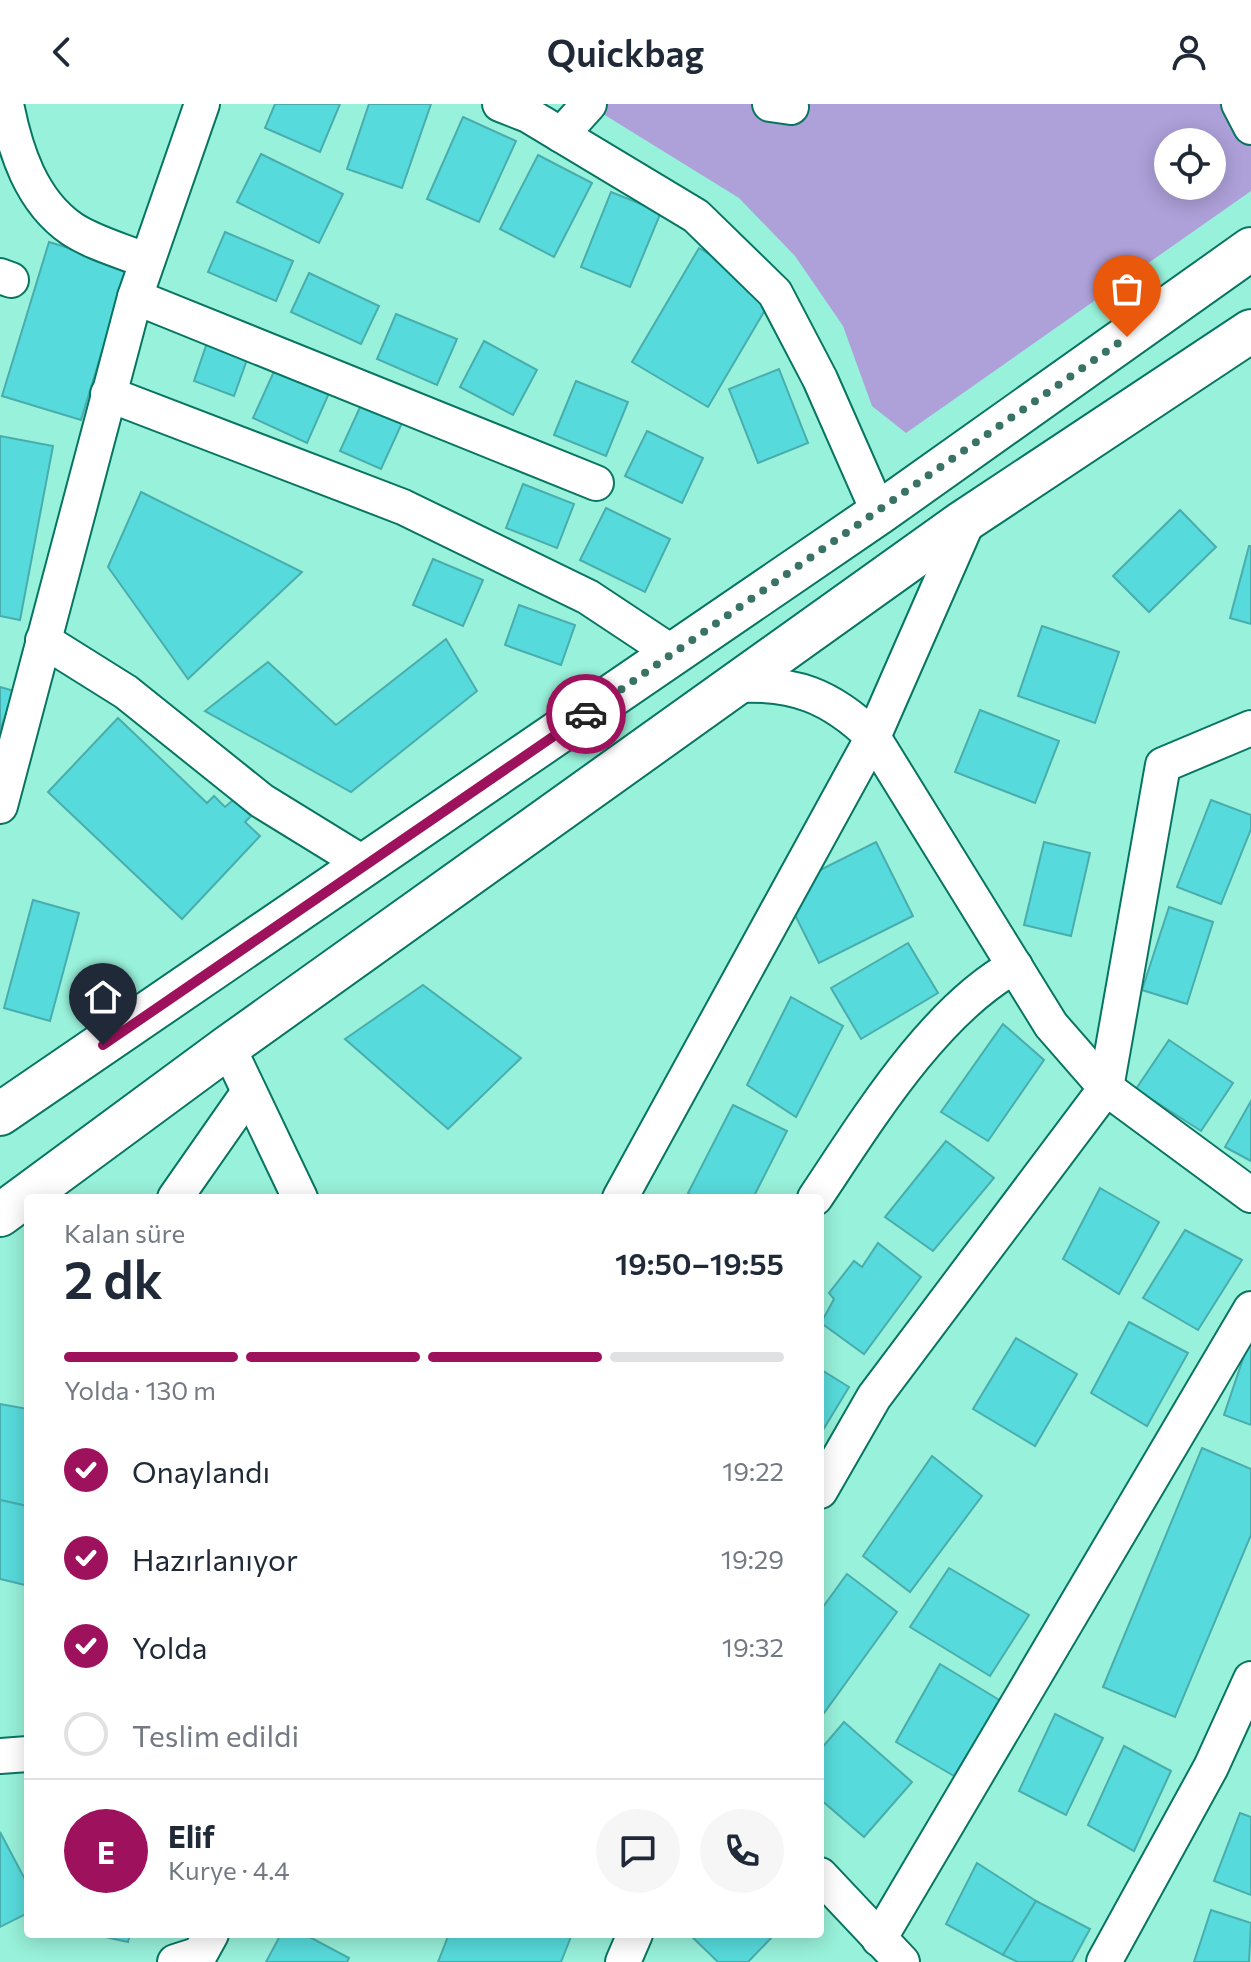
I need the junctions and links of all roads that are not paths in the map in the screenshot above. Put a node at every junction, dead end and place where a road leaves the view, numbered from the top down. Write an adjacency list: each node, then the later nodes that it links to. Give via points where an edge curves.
1 (6, 104): 9 (street, via 32,184 50,212 74,231)
2 (500, 104): 7 (street)
3 (589, 104): 7 (street)
4 (1239, 104): 6 (street)
5 (190, 107): 9 (street)
6 (1251, 127)
7 (561, 135): 14 (street, via 696,216 775,293)
8 (1251, 249): 14 (main road)
9 (147, 261): 10 (street)
10 (135, 297): 12 (street); 13 (street)
11 (1251, 331): 15 (main road)
12 (108, 394): 16 (street); 17 (street, via 403,507 588,597)
13 (596, 483)
14 (879, 513): 17 (main road)
15 (969, 518): 18 (main road); 20 (street)
16 (43, 640): 21 (street); 22 (street, via 126,692 262,801)
17 (674, 654): 22 (main road)
18 (736, 685): 20 (street, via 769,683 804,690 831,703); 24 (main road)
19 (1250, 730): 25 (street, via 1163,765)
20 (873, 737): 23 (street); 31 (street)
21 (1, 792)
22 (366, 865): 27 (main road)
23 (1015, 966): 25 (street, via 1051,1025); 32 (street, via 993,977 892,1084)
24 (228, 1047): 26 (street); 28 (main road)
25 (1106, 1088): 33 (street); 37 (street, via 874,1397)
26 (249, 1092): 29 (street); 30 (street)
27 (0, 1114)
28 (28, 1194)
29 (178, 1194)
30 (298, 1194)
31 (622, 1194)
32 (818, 1194)
33 (1251, 1195)
34 (24, 1197): 35 (main road)
35 (0, 1215)
36 (1251, 1309): 44 (street)
37 (824, 1484)
38 (1251, 1679): 39 (street)
39 (1238, 1740): 46 (street)
40 (24, 1754): 41 (street)
41 (0, 1756)
42 (824, 1879): 44 (street)
43 (633, 1938): 45 (street)
44 (890, 1951)
45 (623, 1962)
46 (1104, 1962)

